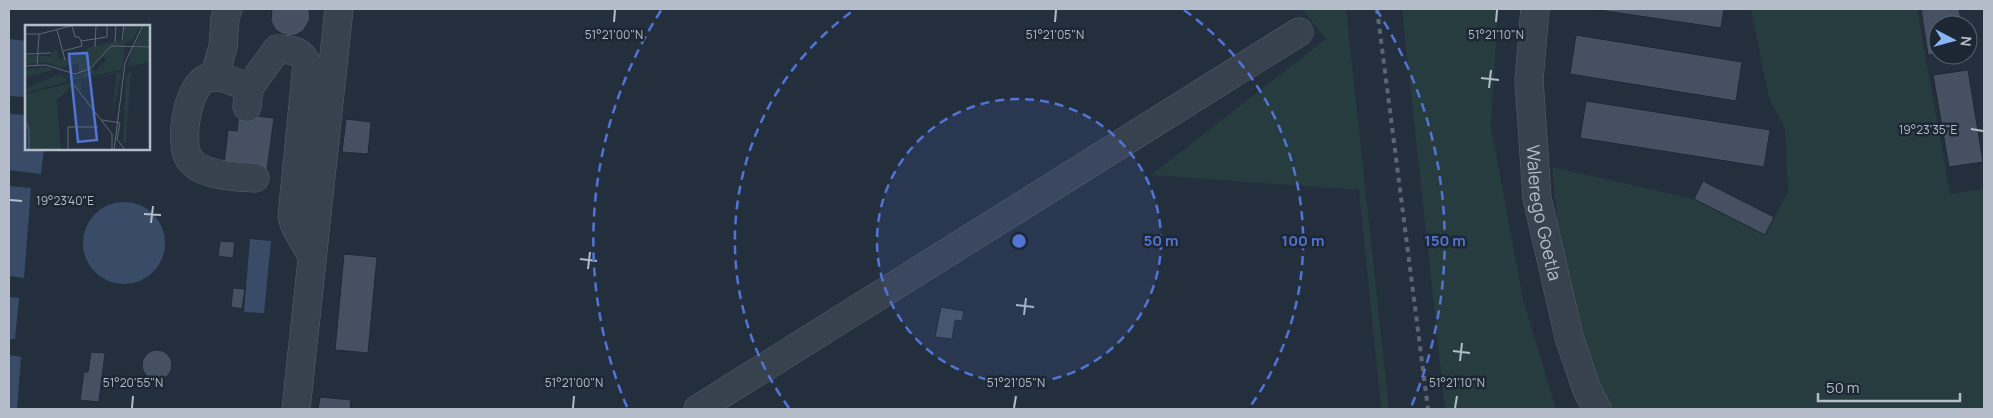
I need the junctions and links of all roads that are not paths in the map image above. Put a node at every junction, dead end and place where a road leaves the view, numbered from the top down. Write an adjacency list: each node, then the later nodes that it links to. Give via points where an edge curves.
1 (228, 9): 5 (street, via 223,47)
2 (339, 9): 7 (street)
3 (1535, 9): 10 (street, Walerego Goetla, via 1529,80 1537,198 1569,338)
4 (1299, 32): 9 (street)
5 (214, 77): 6 (street, via 199,84 187,110 186,152 195,165 209,171 229,177); 7 (street, via 230,80 248,97 277,49 303,56 307,64 292,217)
6 (255, 178)
7 (312, 256): 8 (street)
8 (296, 409)
9 (698, 409)
10 (1597, 409)

